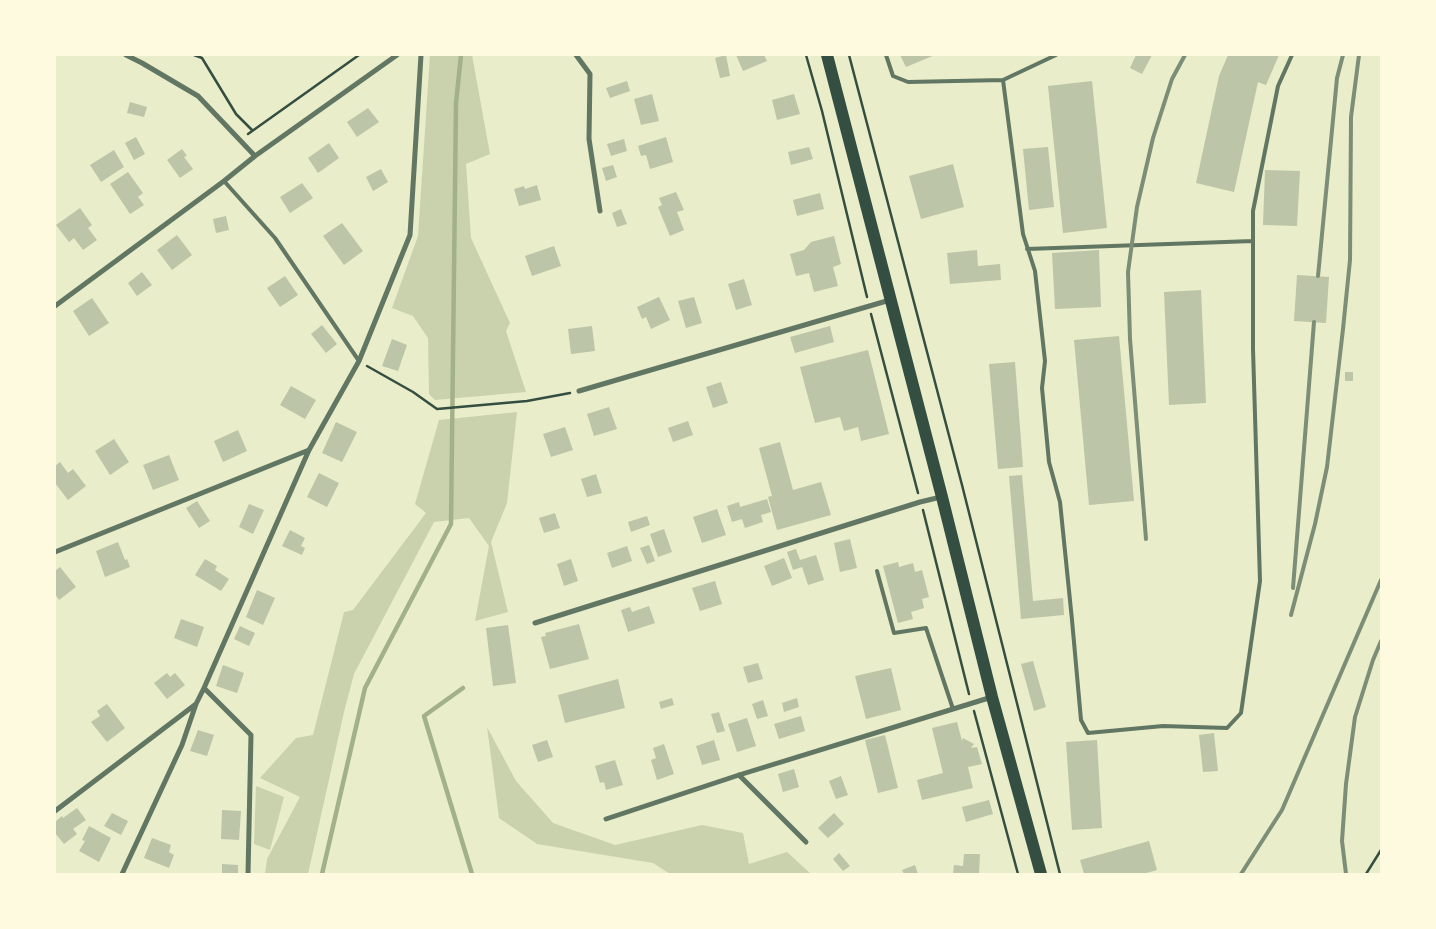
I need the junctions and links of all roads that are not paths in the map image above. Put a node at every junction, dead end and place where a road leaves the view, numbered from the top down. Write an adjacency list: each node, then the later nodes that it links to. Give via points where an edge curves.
1 (126, 55): 10 (street, via 198,96)
2 (397, 55): 10 (street)
3 (421, 55): 17 (street, via 410,236)
4 (576, 55): 12 (street, via 590,74 589,139)
5 (827, 55): 15 (main road)
6 (886, 55): 9 (lane, via 893,76 908,82)
7 (1056, 55): 9 (lane)
8 (1292, 55): 13 (lane, via 1278,86 1253,211)
9 (1003, 80): 14 (lane, via 1023,234)
10 (256, 156): 11 (street)
11 (224, 181): 16 (street); 17 (lane, via 275,238)
12 (600, 211)
13 (1253, 241): 14 (lane); 14 (lane, via 1260,581 1241,713 1227,728 1163,726 1088,733 1081,720 1060,502 1049,462 1042,388 1045,361 1035,271)
14 (1028, 249)
15 (890, 300): 18 (street); 20 (main road)
16 (55, 306)
17 (359, 362): 19 (street)
18 (578, 391)
19 (309, 450): 21 (street); 24 (street)
20 (942, 497): 23 (street); 25 (main road)
21 (55, 552)
22 (877, 570): 27 (lane, via 894,633 926,628)
23 (535, 623)
24 (204, 688): 26 (street); 33 (street, via 251,736)
25 (992, 697): 27 (street); 34 (main road)
26 (196, 704): 29 (street); 32 (street, via 182,745)
27 (953, 709): 28 (street)
28 (739, 775): 30 (street); 31 (street)
29 (55, 811)
30 (606, 819)
31 (806, 842)
32 (122, 874)
33 (248, 874)
34 (1041, 874)

